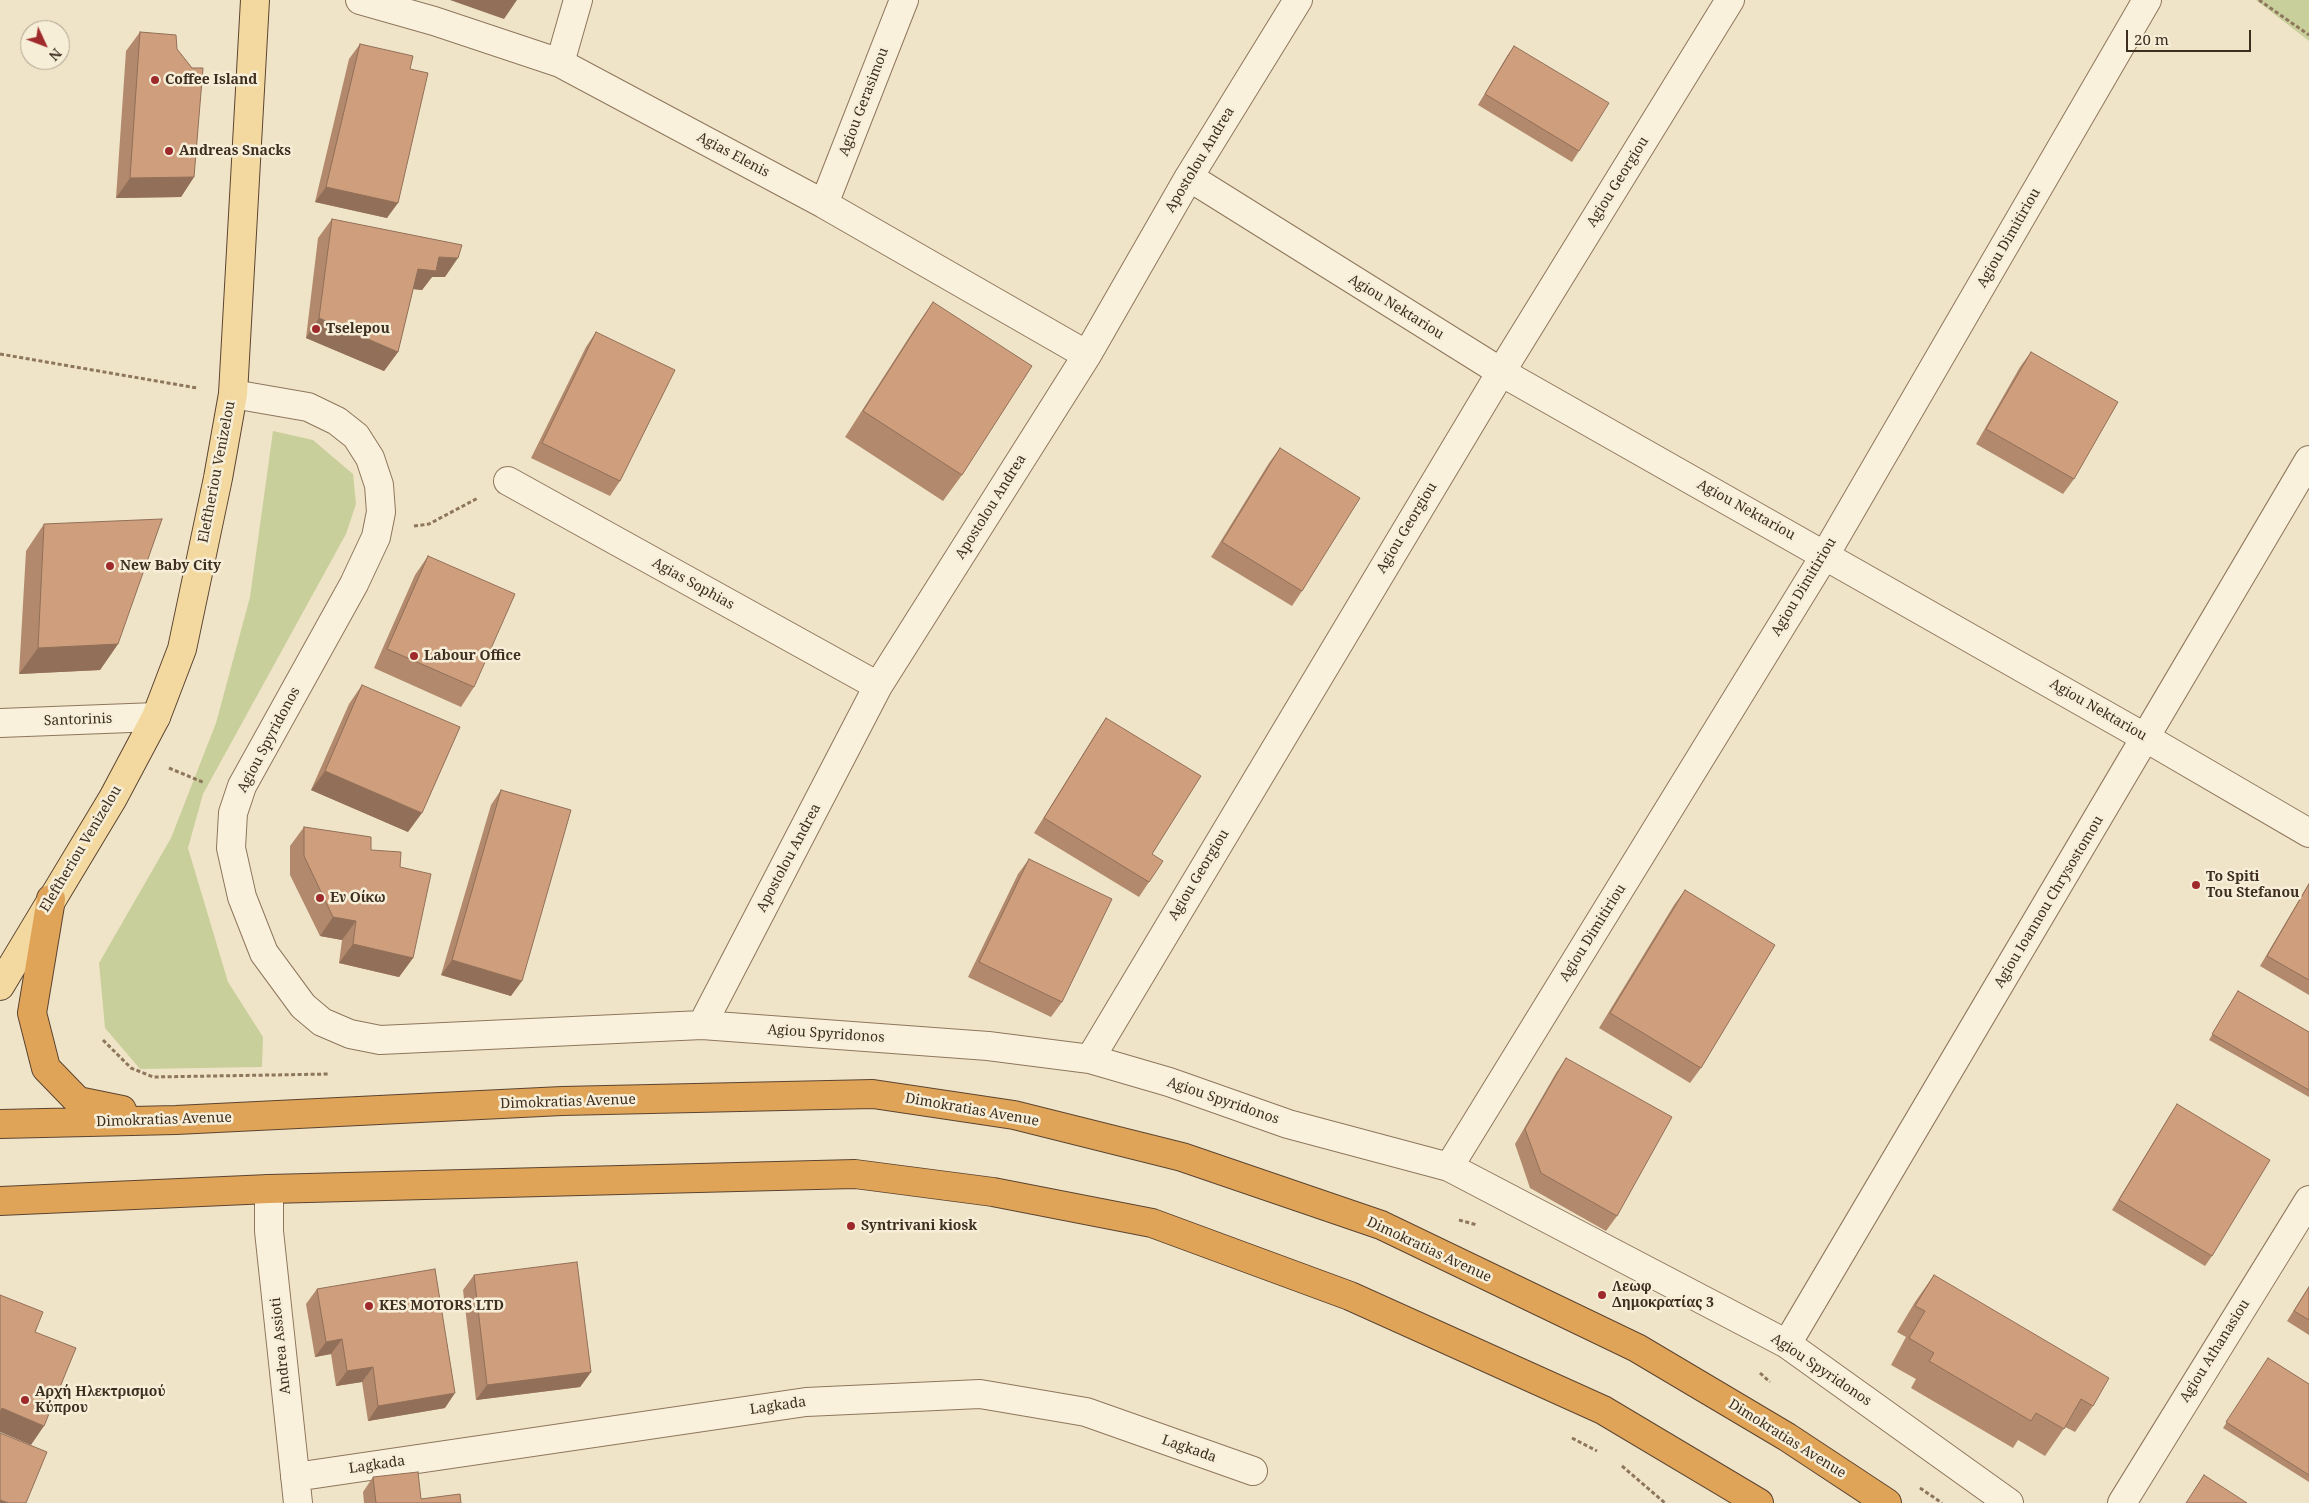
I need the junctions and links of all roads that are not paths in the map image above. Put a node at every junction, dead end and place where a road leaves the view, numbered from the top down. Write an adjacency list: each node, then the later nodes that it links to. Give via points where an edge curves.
1 (255, 0): 13 (main road, Eleftheriou Venizelou)
2 (360, 0): 8 (street, Agias Elenis, via 434,20)
3 (578, 0): 8 (street)
4 (904, 0): 10 (street, Agiou Gerasimou)
5 (1298, 0): 9 (street, Apostolou Andrea)
6 (1730, 0): 12 (street, Agiou Georgiou)
7 (2147, 0): 16 (street, Agiou Dimitiriou)
8 (560, 63): 10 (street, Agias Elenis)
9 (1189, 177): 11 (street, Apostolou Andrea); 12 (street, Agiou Nektariou)
10 (824, 204): 11 (street, Agias Elenis)
11 (1087, 355): 17 (street, Apostolou Andrea)
12 (1501, 372): 16 (street, Agiou Nektariou); 25 (street, Agiou Georgiou)
13 (233, 394): 18 (main road, Eleftheriou Venizelou, via 182,648); 24 (street, Agiou Spyridonos, via 308,407 337,421 356,436 370,458 379,485 381,512 376,537 354,584 238,796 233,813 231,848 242,897 264,953 303,1006 322,1022 350,1034 380,1040)
14 (2309, 460): 20 (street, Agiou Ioannou Chrysostomou)
15 (508, 481): 17 (street, Agias Sophias)
16 (1825, 555): 20 (street, Agiou Nektariou); 28 (street, Agiou Dimitiriou)
17 (878, 686): 24 (street, Apostolou Andrea)
18 (156, 717): 19 (street, Santorinis); 22 (main road, Eleftheriou Venizelou, via 91,836)
19 (0, 723)
20 (2146, 738): 21 (street, Agiou Nektariou); 32 (street, Agiou Ioannou Chrysostomou)
21 (2309, 833)
22 (52, 899): 23 (main road, Eleftheriou Venizelou); 26 (highway, via 32,1013 46,1068 78,1101)
23 (0, 986)
24 (702, 1024): 25 (street, Agiou Spyridonos, via 988,1046)
25 (1090, 1059): 28 (street, Agiou Spyridonos, via 1169,1082 1288,1124)
26 (176, 1120): 27 (highway, Dimokratias Avenue); 36 (highway, Dimokratias Avenue, via 562,1101 873,1094 1014,1114 1182,1157 1381,1225 1637,1348 1787,1437)
27 (0, 1124)
28 (1449, 1167): 32 (street, Agiou Spyridonos)
29 (269, 1189): 30 (highway); 34 (street, Andrea Assioti, via 269,1231); 35 (highway, via 855,1174 993,1192 1152,1223 1350,1296 1603,1410)
30 (0, 1200)
31 (2309, 1200): 38 (street, Agiou Athanasiou)
32 (1787, 1344): 37 (street, Agiou Spyridonos)
33 (1253, 1471): 34 (street, Lagkada, via 1086,1412 980,1394 806,1402)
34 (297, 1490)
35 (1759, 1503)
36 (1887, 1503)
37 (2009, 1503)
38 (2122, 1503)

